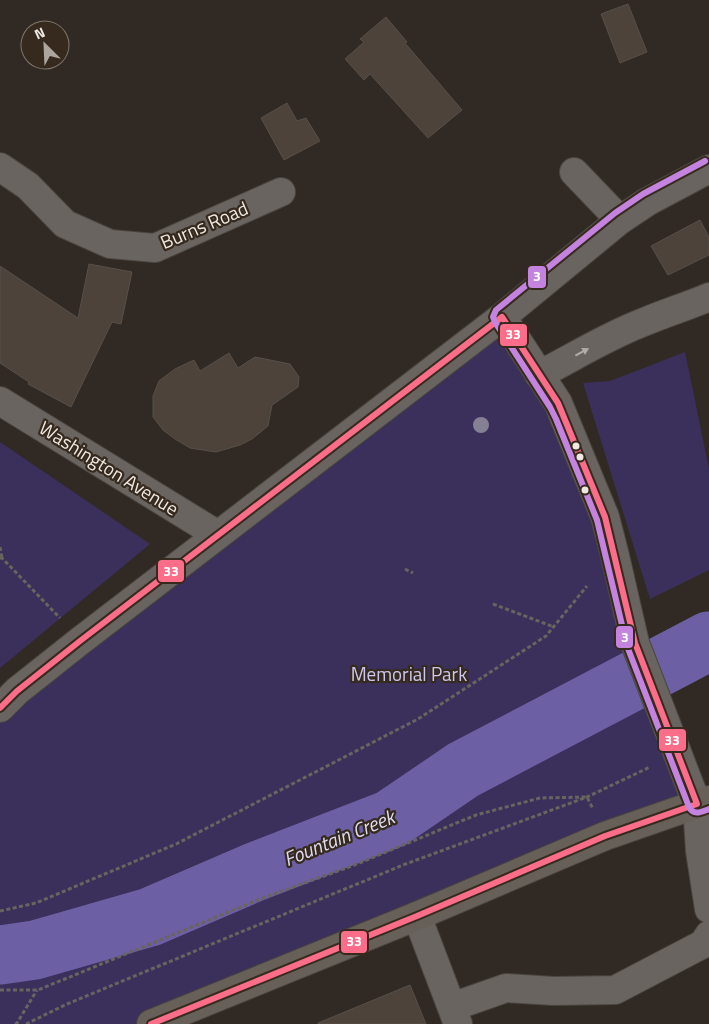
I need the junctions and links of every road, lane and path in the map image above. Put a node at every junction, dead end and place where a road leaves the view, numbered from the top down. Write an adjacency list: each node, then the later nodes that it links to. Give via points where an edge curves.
1 (0, 167): 4 (street, Burns Road, via 28,186 65,224 110,244 155,248)
2 (709, 169): 5 (street)
3 (574, 172): 5 (street)
4 (281, 192)
5 (620, 220): 7 (street)
6 (709, 296): 8 (street, one-way to 6, via 618,333)
7 (502, 317): 8 (street); 10 (street)
8 (540, 375): 22 (street, via 558,403 605,517 634,643)
9 (0, 401): 10 (street, Washington Avenue)
10 (218, 535): 19 (street, via 72,647)
11 (0, 548): 12 (path)
12 (1, 558): 17 (path)
13 (405, 569): 14 (path)
14 (413, 574)
15 (587, 586): 18 (path)
16 (493, 604): 18 (path)
17 (62, 620)
18 (554, 627): 25 (path, via 546,636 418,719 184,840 36,903)
19 (0, 708)
20 (650, 767): 21 (path)
21 (587, 797): 23 (path); 29 (path, via 540,798 476,815); 32 (path, via 403,865)
22 (703, 802): 23 (main road); 24 (street, via 700,851)
23 (605, 836): 26 (main road)
24 (709, 909)
25 (0, 911)
26 (417, 916): 30 (street); 33 (main road)
27 (709, 935): 30 (street, via 703,944 615,990 506,988)
28 (0, 990): 29 (path)
29 (38, 990): 31 (path)
30 (455, 1016)
31 (15, 1024)
32 (26, 1024)
33 (151, 1024)

